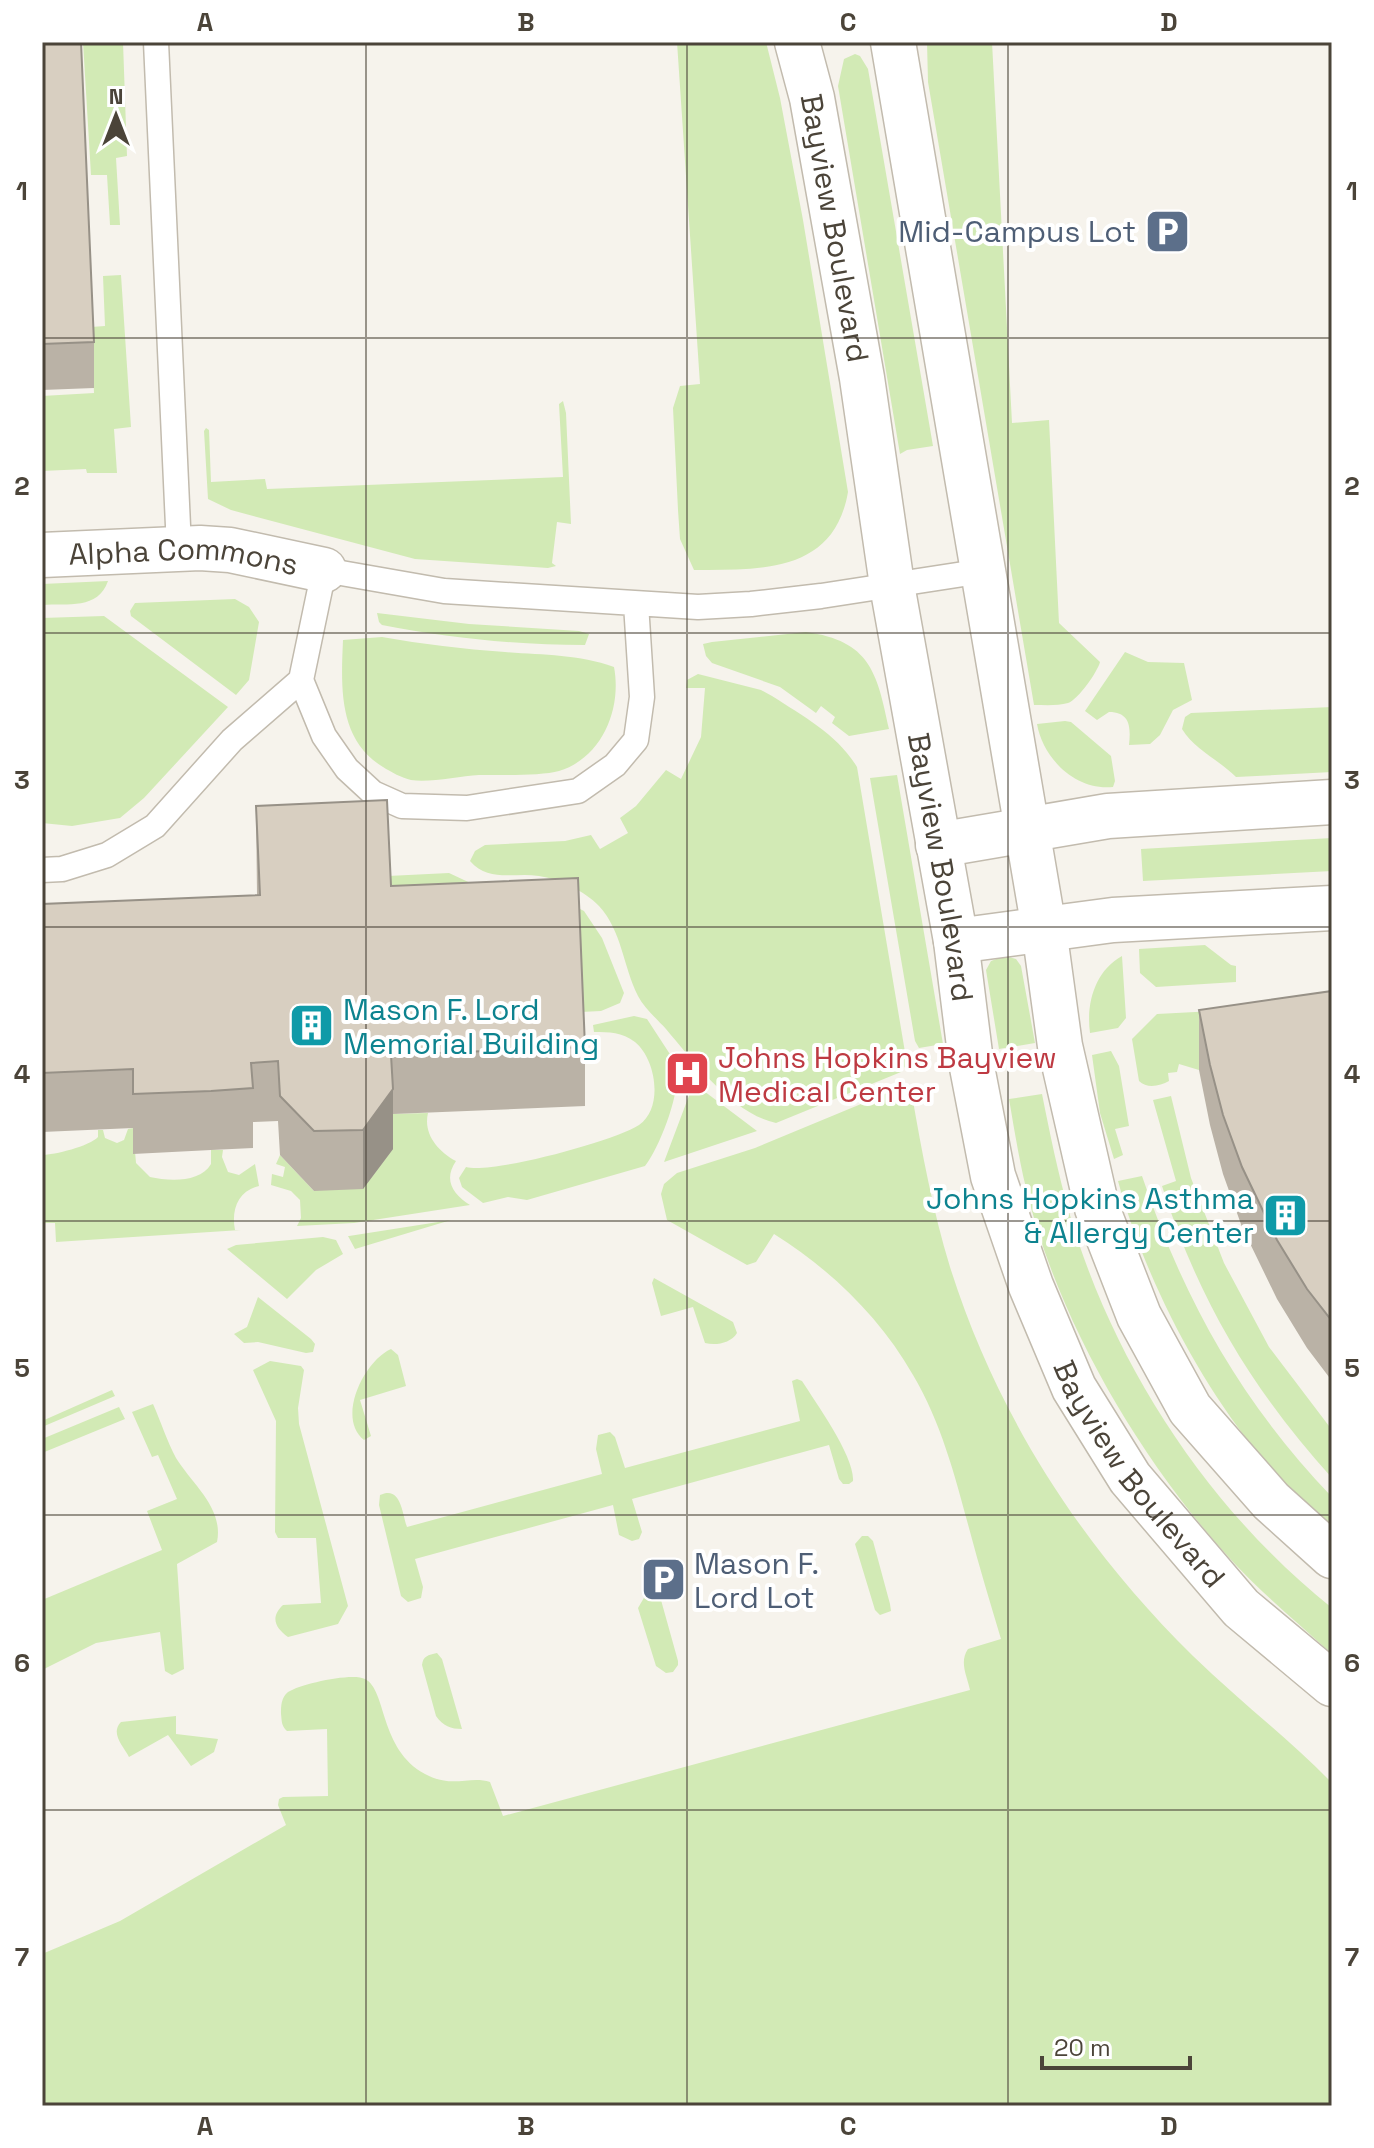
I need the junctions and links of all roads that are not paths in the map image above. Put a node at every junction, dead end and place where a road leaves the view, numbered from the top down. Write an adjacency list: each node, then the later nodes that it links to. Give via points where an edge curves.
1 (156, 42): 4 (lane)
2 (797, 42): 8 (street, Bayview Boulevard, via 812,98 862,378)
3 (893, 42): 7 (street)
4 (179, 548): 5 (street, Alpha Commons); 6 (street, Alpha Commons, via 230,550)
5 (42, 555)
6 (324, 570): 9 (lane, via 444,591); 10 (lane)
7 (983, 571): 8 (lane); 12 (street)
8 (892, 585): 9 (lane, via 751,604); 13 (street, Bayview Boulevard)
9 (636, 604): 10 (lane, via 642,697 636,740 615,765 578,791 467,808 402,806 373,793 347,769 324,736)
10 (301, 680): 14 (lane, via 232,740 155,826 107,855)
11 (1332, 802): 12 (street, via 1108,816)
12 (1027, 831): 13 (street); 16 (street)
13 (938, 845): 17 (street, Bayview Boulevard)
14 (42, 870)
15 (1332, 908): 16 (street)
16 (1044, 929): 17 (street); 18 (street, via 1060,1046 1097,1208 1139,1316 1190,1409 1271,1501)
17 (956, 941): 19 (street, Bayview Boulevard, via 971,1062 993,1176 1074,1388 1130,1478 1231,1597)
18 (1332, 1556)
19 (1332, 1684)

